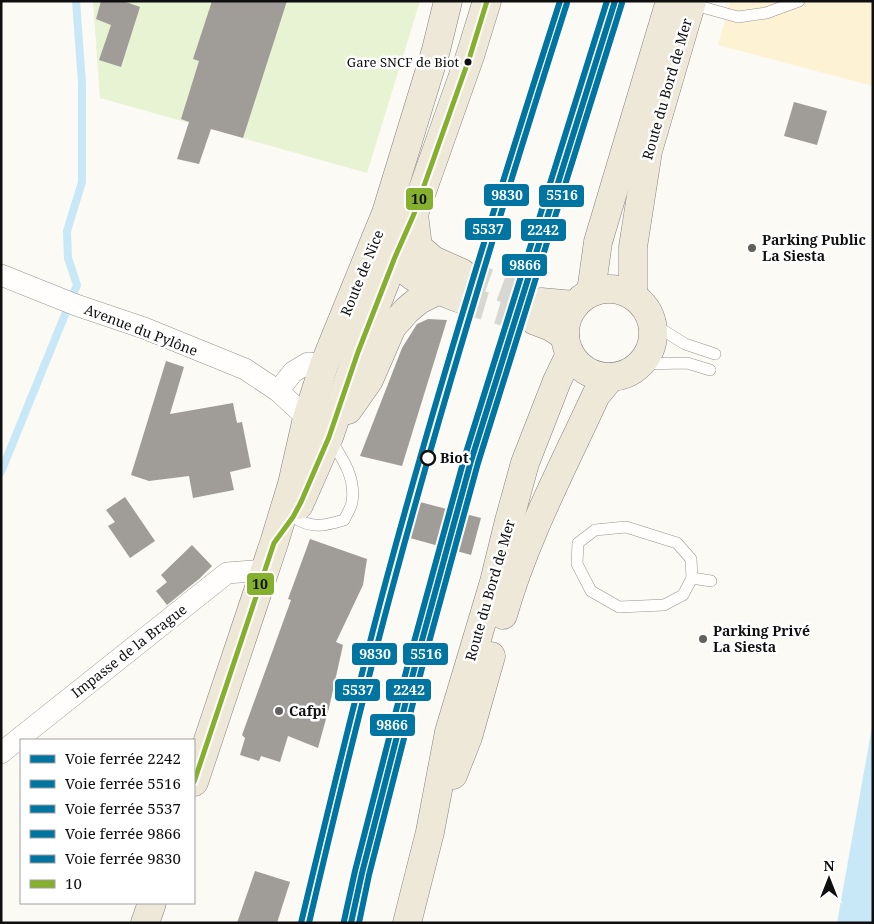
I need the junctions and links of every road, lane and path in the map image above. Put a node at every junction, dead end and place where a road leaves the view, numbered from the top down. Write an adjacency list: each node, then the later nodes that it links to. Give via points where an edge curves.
1 (448, 1): 5 (main road, Route de Nice)
2 (487, 1): 6 (main road, Route de Nice)
3 (799, 1): 4 (lane, via 766,13 738,17)
4 (684, 2): 10 (main road, Route du Bord de Mer, via 648,151 633,247); 11 (main road, Route du Bord de Mer, via 598,242)
5 (386, 213): 7 (main road); 16 (main road, Route de Nice)
6 (414, 214): 7 (main road, Route de Nice); 9 (main road, via 418,247 433,260)
7 (395, 257): 9 (main road, via 404,269); 21 (main road, Route de Nice)
8 (1, 275): 19 (street, Avenue du Pylône, via 246,369)
9 (452, 287): 21 (main road, via 420,300 392,327 369,380)
10 (633, 296): 11 (main road, via 605,288); 12 (main road, via 642,303)
11 (583, 298): 13 (main road, Route du Bord de Mer, via 567,320); 13 (main road, via 538,311)
12 (653, 324): 14 (lane, via 685,344); 15 (main road, via 652,346)
13 (567, 345): 18 (main road, via 577,364 587,372); 29 (main road, Route du Bord de Mer, via 520,482 449,732)
14 (715, 354)
15 (641, 364): 17 (lane, via 687,363); 18 (main road, via 622,376)
16 (324, 365): 19 (street, via 308,364 293,372); 20 (main road, Route de Nice)
17 (710, 370)
18 (611, 377): 29 (main road, Route du Bord de Mer, via 596,395 534,528 511,587 468,737)
19 (278, 391): 20 (street, Avenue du Pylône)
20 (307, 418): 21 (street, Avenue du Pylône); 23 (main road, Route de Nice)
21 (329, 438): 22 (main road, Route de Nice); 22 (lane, via 349,469 352,485 352,502 344,520 315,526)
22 (293, 517): 23 (main road, Route de Nice)
23 (274, 543): 24 (main road, Route de Nice)
24 (266, 570): 27 (street, Impasse de la Brague, via 227,574); 28 (main road, Route de Nice)
25 (692, 578): 25 (lane, via 691,559 677,543 647,533 626,527 595,530 578,543 577,564 591,591 619,607 664,605 683,595); 26 (lane)
26 (711, 581)
27 (1, 752)
28 (195, 779)
29 (430, 832): 32 (main road, Route du Bord de Mer)
30 (152, 904): 31 (main road)
31 (145, 923)
32 (407, 923)

